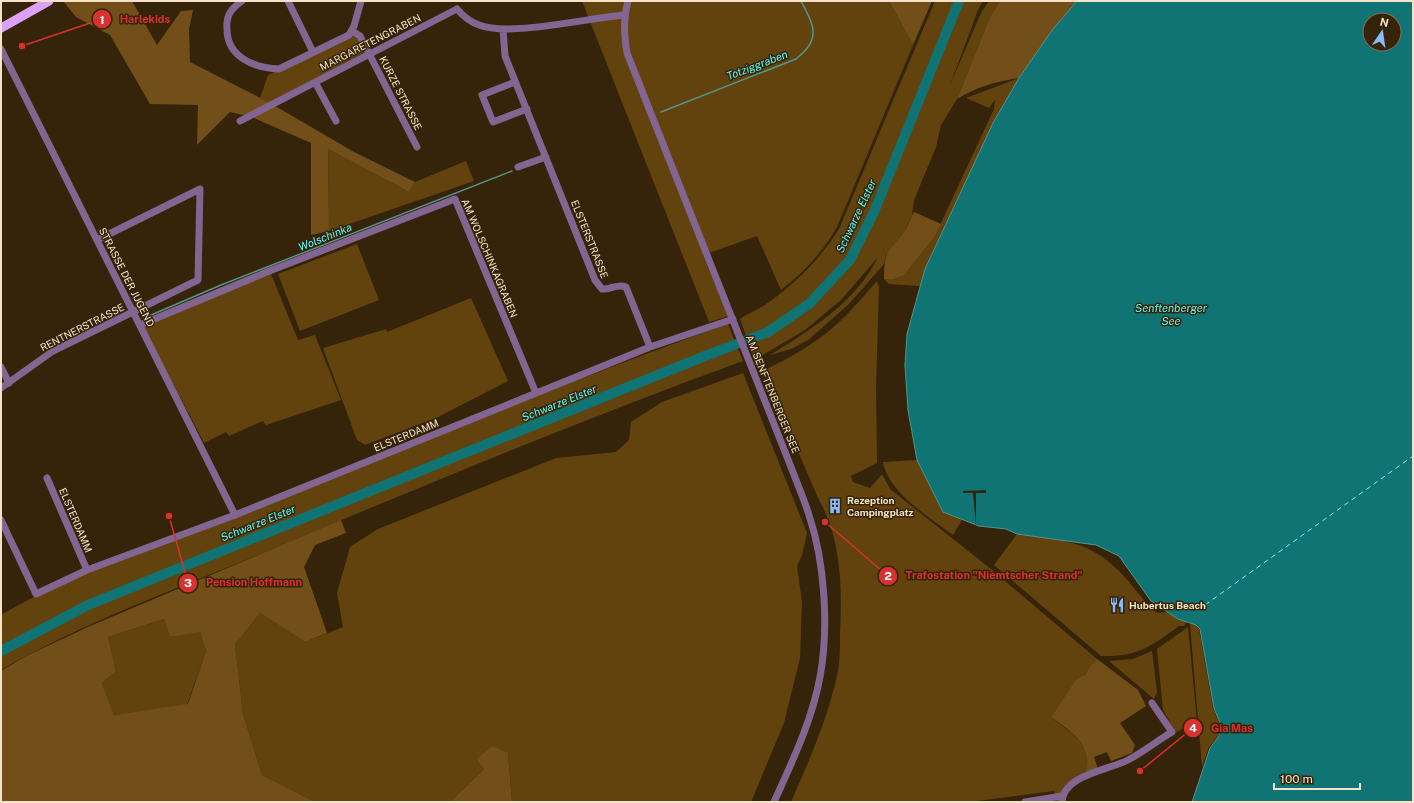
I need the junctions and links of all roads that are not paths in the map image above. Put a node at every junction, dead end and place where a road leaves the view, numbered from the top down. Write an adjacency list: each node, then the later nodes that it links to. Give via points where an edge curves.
1 (49, 1): 9 (main road)
2 (242, 1): 13 (street, via 231,8 226,24 227,38 237,55 256,65 279,69)
3 (288, 1): 13 (street)
4 (361, 1): 11 (street)
5 (458, 1): 7 (street)
6 (628, 1): 8 (street, AM SENFTENBERGER SEE)
7 (457, 9): 10 (street, via 479,26); 14 (street, MARGARETENGRABEN)
8 (624, 15): 10 (street); 25 (street, AM SENFTENBERGER SEE, via 627,53)
9 (1, 28)
10 (503, 29): 16 (street, ELSTERSTRASSE, via 505,56)
11 (352, 31): 13 (street); 14 (street, KURZE STRASSE, via 360,36)
12 (1, 49): 23 (street, STRASSE DER JUGEND)
13 (313, 52)
14 (370, 54): 15 (street, MARGARETENGRABEN); 20 (street, KURZE STRASSE)
15 (315, 82): 18 (street, MARGARETENGRABEN); 19 (street, MARGARETENGRABEN)
16 (516, 82): 17 (street, ELSTERSTRASSE); 17 (street, via 482,95 493,122)
17 (526, 109): 21 (street, ELSTERSTRASSE)
18 (240, 121)
19 (336, 121)
20 (417, 148)
21 (546, 157): 22 (street); 27 (street, ELSTERSTRASSE, via 595,280 606,289 618,285 626,287)
22 (518, 167)
23 (97, 240): 24 (street, STRASSE DER JUGEND); 24 (street, via 200,189 198,280)
24 (133, 312): 26 (street, STRASSE DER JUGEND); 29 (street, RENTNERSTRASSE, via 53,351)
25 (733, 319): 27 (street, ELSTERDAMM); 38 (street, AM SENFTENBERGER SEE, via 810,516 823,582 824,637 820,677 805,731)
26 (140, 325): 31 (street, AM WOLSCHINKAGRABEN, via 455,198); 33 (street, STRASSE DER JUGEND)
27 (650, 347): 31 (street, ELSTERDAMM)
28 (1, 366): 29 (street)
29 (9, 383): 30 (street, RENTNERSTRASSE)
30 (1, 388)
31 (536, 393): 33 (street, ELSTERDAMM)
32 (47, 478): 35 (street, ELSTERDAMM)
33 (235, 515): 35 (street, ELSTERDAMM)
34 (1, 520): 35 (street, ELSTERDAMM, via 36,594)
35 (87, 570)
36 (1152, 703): 37 (street, via 1172,732 1128,760 1086,775 1074,783)
37 (1062, 799): 39 (street)
38 (774, 802)
39 (1025, 802)

